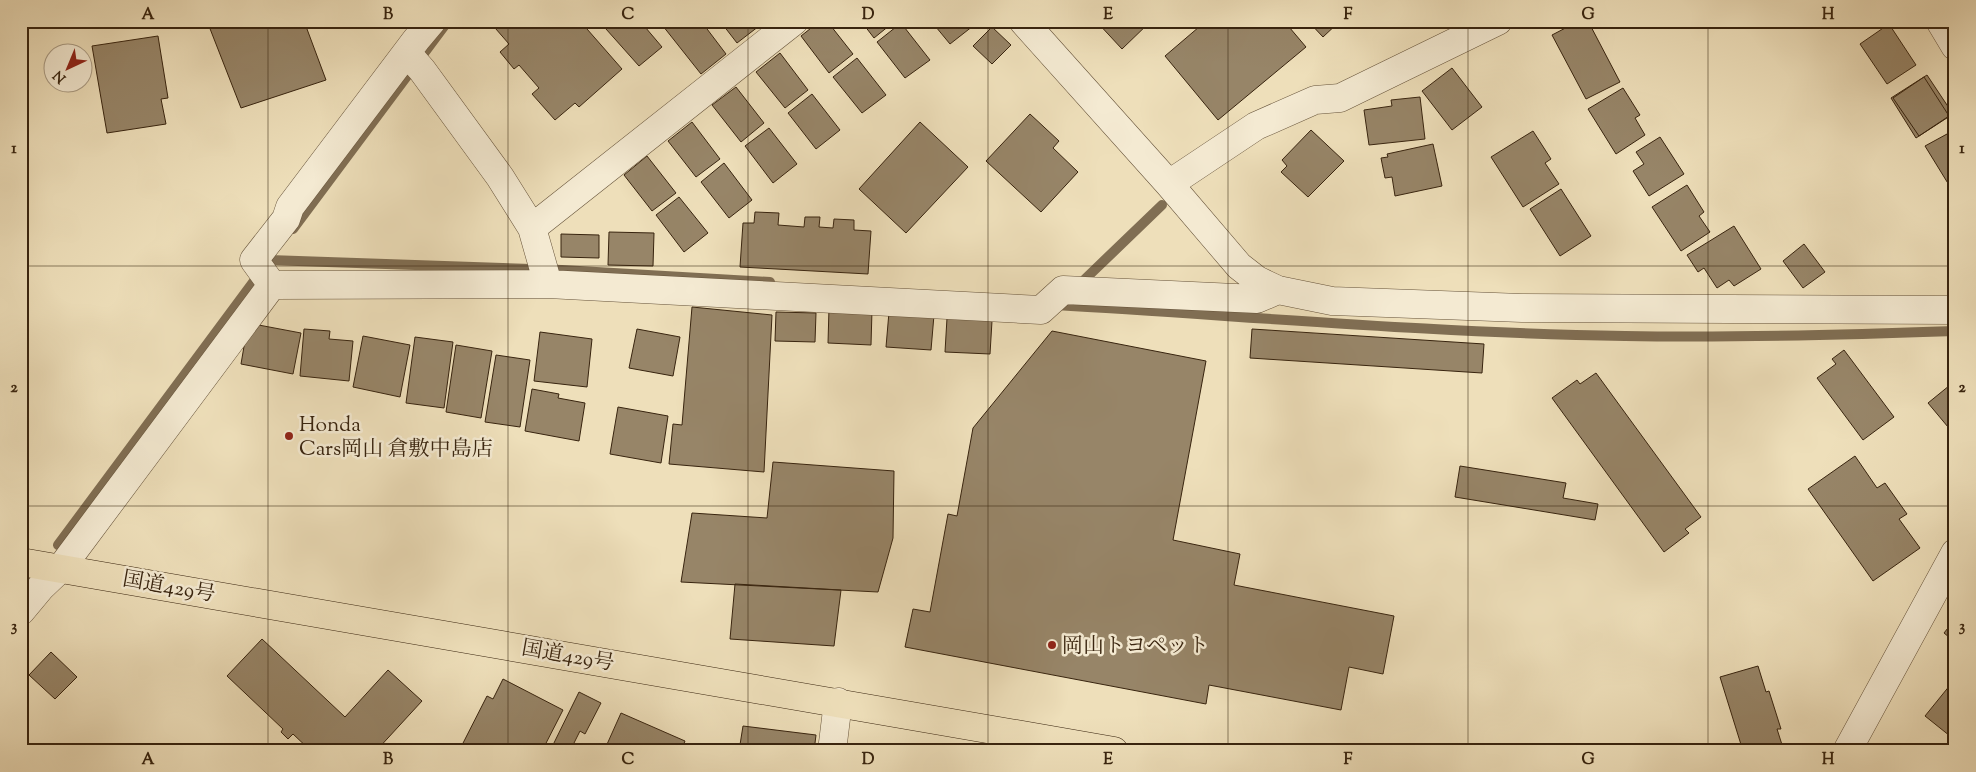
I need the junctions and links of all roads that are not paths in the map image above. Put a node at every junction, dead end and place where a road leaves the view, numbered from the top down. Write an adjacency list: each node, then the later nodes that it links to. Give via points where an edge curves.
1 (794, 21): 8 (street)
2 (1024, 21): 7 (street)
3 (1498, 21): 7 (street, via 1340,98 1315,100 1256,126)
4 (1940, 21): 6 (street)
5 (416, 44): 8 (street); 9 (street, via 290,207 286,219 254,260)
6 (1955, 46)
7 (1169, 184): 11 (street, via 1239,266)
8 (532, 228): 10 (street)
9 (265, 275): 10 (street); 15 (street)
10 (546, 275): 11 (street, via 1041,310 1063,290 1257,299)
11 (1278, 290): 12 (street, via 1332,301 1522,308)
12 (1955, 310)
13 (1955, 553): 20 (street)
14 (21, 562): 15 (highway, 国道429号)
15 (61, 568): 16 (street); 17 (highway, 国道429号)
16 (21, 611)
17 (838, 702): 18 (street); 19 (highway, 国道429号)
18 (832, 751)
19 (1114, 751)
20 (1847, 751)

